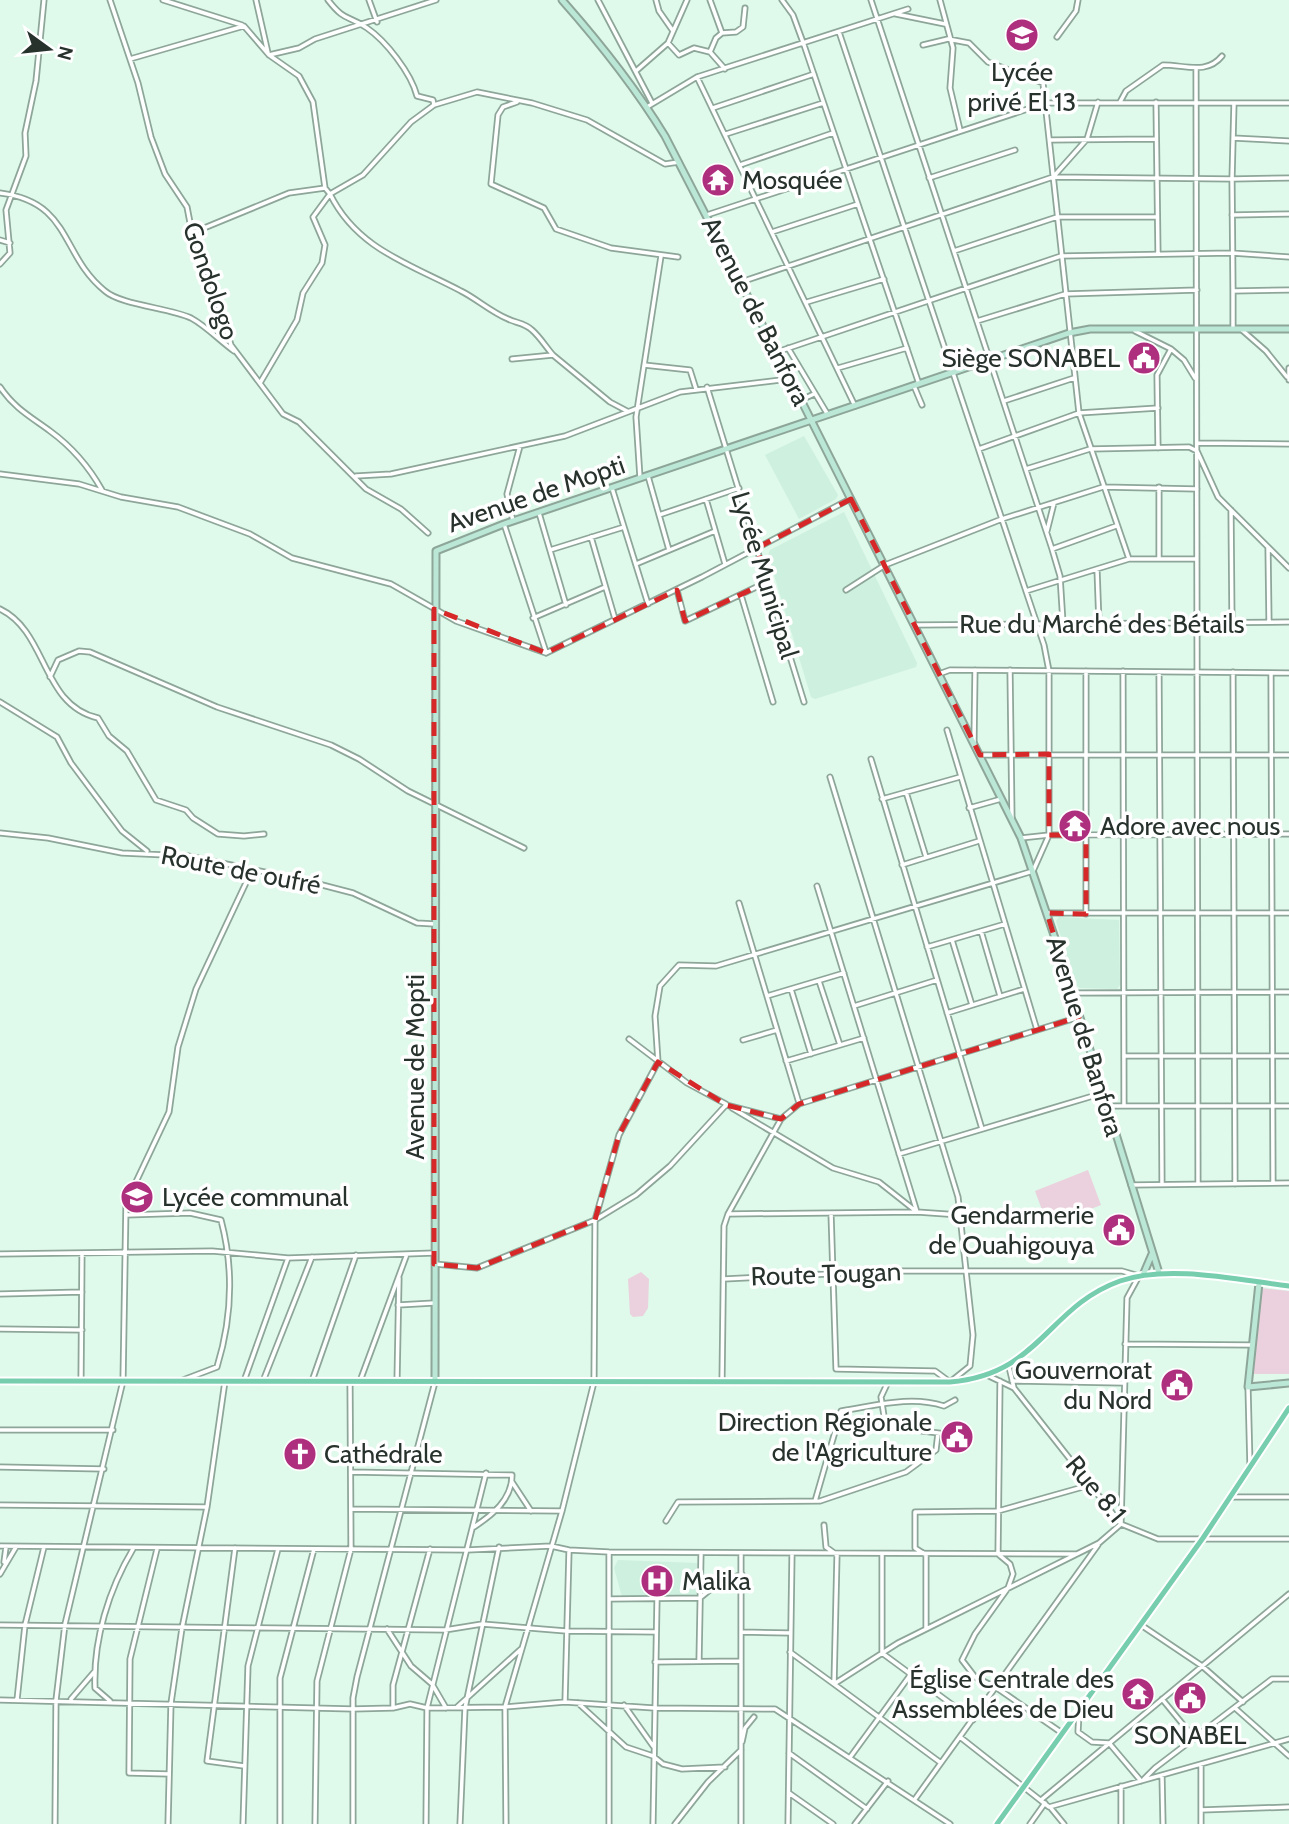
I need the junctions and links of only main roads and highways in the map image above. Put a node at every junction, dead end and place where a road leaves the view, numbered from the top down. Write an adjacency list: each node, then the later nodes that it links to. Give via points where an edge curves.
1 (1289, 1286): 2 (main road, via 1159,1273 1118,1282 1090,1296 1009,1367 989,1376 950,1382)
2 (0, 1381)
3 (1289, 1408): 4 (main road, via 1203,1538)
4 (998, 1824)

